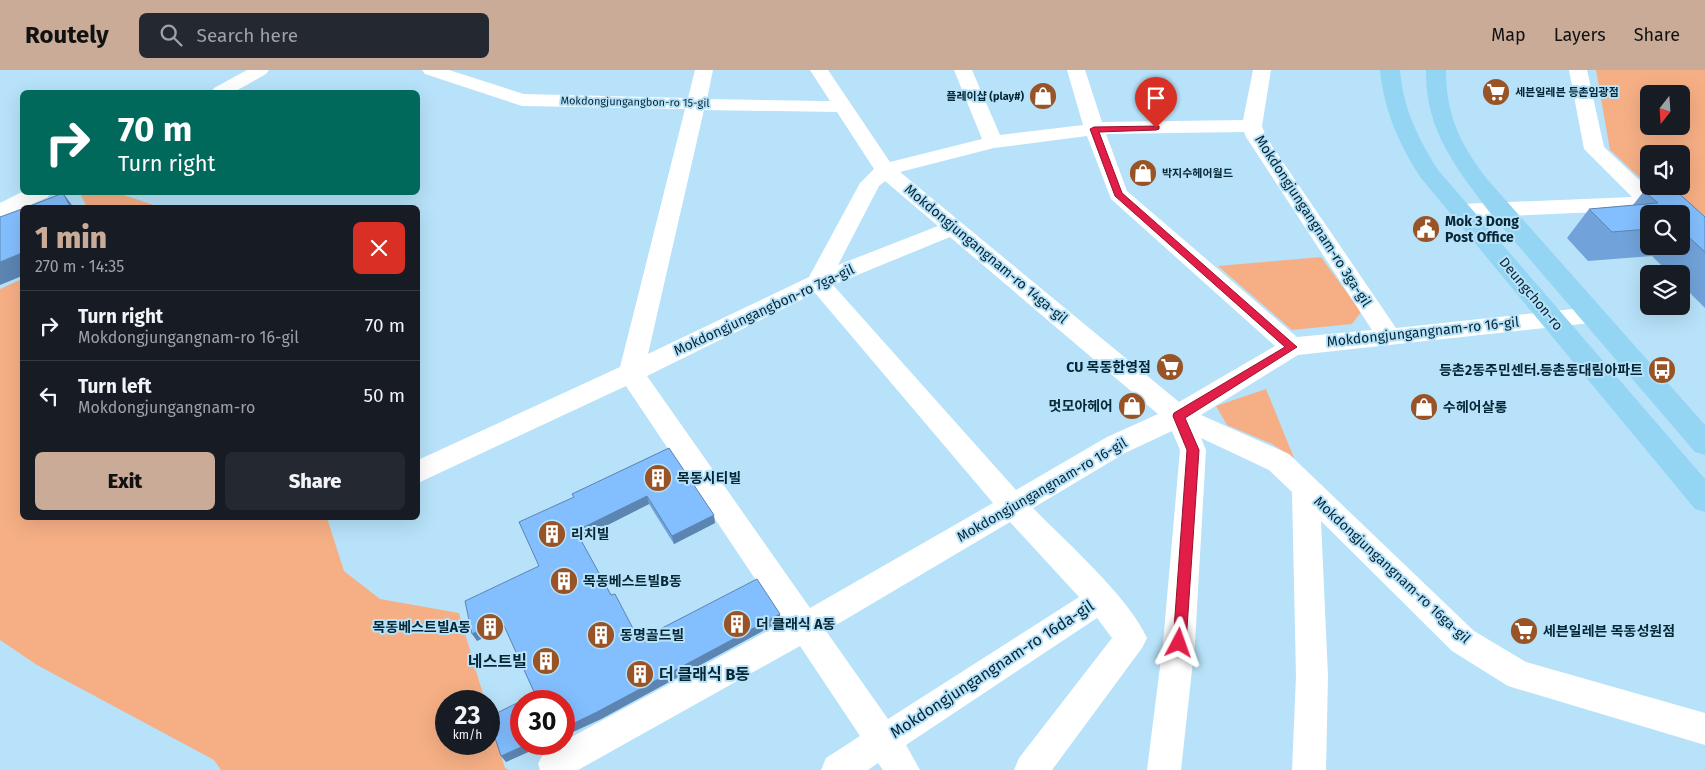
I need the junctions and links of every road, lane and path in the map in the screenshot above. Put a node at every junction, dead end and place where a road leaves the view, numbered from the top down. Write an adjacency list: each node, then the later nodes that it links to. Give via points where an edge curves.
1 (260, 70): 11 (street)
2 (431, 70): 12 (street, Mokdongjungangbon-ro 15-gil, via 522,100)
3 (704, 70): 12 (street)
4 (819, 70): 13 (street, Mokdongjungangnam-ro 14ga-gil)
5 (963, 70): 16 (street)
6 (1076, 70): 15 (street)
7 (1262, 70): 14 (street, Mokdongjungangnam-ro 3ga-gil)
8 (1390, 70): 23 (main road, Deungchon-ro, via 1391,89 1403,129 1429,173)
9 (1436, 70): 21 (main road, via 1437,100 1447,135)
10 (1578, 70): 19 (street, via 1594,149)
11 (225, 90)
12 (696, 104): 13 (street, Mokdongjungangbon-ro 15-gil); 30 (street)
13 (843, 106): 17 (street, Mokdongjungangnam-ro 14ga-gil)
14 (1252, 126): 15 (street); 28 (street, Mokdongjungangnam-ro 3ga-gil, via 1256,137)
15 (1094, 129): 16 (street); 29 (street, via 1118,194)
16 (993, 142): 17 (street)
17 (885, 170): 24 (street, Mokdongjungangnam-ro 14ga-gil); 25 (street, via 870,183)
18 (35, 195): 22 (street)
19 (1653, 205)
20 (1640, 208): 21 (street)
21 (1499, 209): 23 (street); 26 (main road)
22 (0, 211)
23 (1461, 211): 27 (main road, Deungchon-ro)
24 (954, 227): 25 (street, Mokdongjungangbon-ro 7ga-gil); 31 (street, Mokdongjungangnam-ro 14ga-gil)
25 (818, 282): 30 (street, Mokdongjungangbon-ro 7ga-gil); 36 (street, Mokdongjungangnam-ro 16da-gil)
26 (1591, 315): 27 (street, Mokdongjungangnam-ro 16-gil); 32 (main road)
27 (1552, 319): 28 (street, Mokdongjungangnam-ro 16-gil); 35 (main road, Deungchon-ro)
28 (1390, 337): 29 (street, Mokdongjungangnam-ro 16-gil)
29 (1292, 347): 31 (street, Mokdongjungangnam-ro 16-gil)
30 (631, 373): 33 (street, Mokdongjungangbon-ro 7ga-gil); 38 (street)
31 (1178, 416): 34 (street, Mokdongjungangnam-ro 16ga-gil, via 1279,462); 36 (street, Mokdongjungangnam-ro 16-gil, via 1116,445); 45 (street, via 1193,450 1179,643)
32 (1705, 444)
33 (420, 471)
34 (1306, 488): 39 (street, Mokdongjungangnam-ro 16ga-gil, via 1463,641 1519,676); 46 (street, Mokdongjungangnam-ro 16ga-gil, via 1312,676)
35 (1705, 500)
36 (1013, 506): 37 (street, Mokdongjungangnam-ro 16da-gil); 38 (street, Mokdongjungangnam-ro 16-gil)
37 (1101, 599): 40 (street, Mokdongjungangnam-ro 16da-gil); 44 (street, Mokdongjungangnam-ro 16da-gil, via 1131,638)
38 (805, 627): 40 (street, Mokdongjungangnam-ro 16da-gil); 41 (street, Mokdongjungangnam-ro 16-gil)
39 (1705, 728)
40 (882, 740): 42 (street, Mokdongjungangnam-ro 16da-gil); 43 (street, Mokdongjungangnam-ro 16da-gil)
41 (555, 764)
42 (838, 770)
43 (903, 770)
44 (1031, 770)
45 (1164, 770)
46 (1309, 770)

